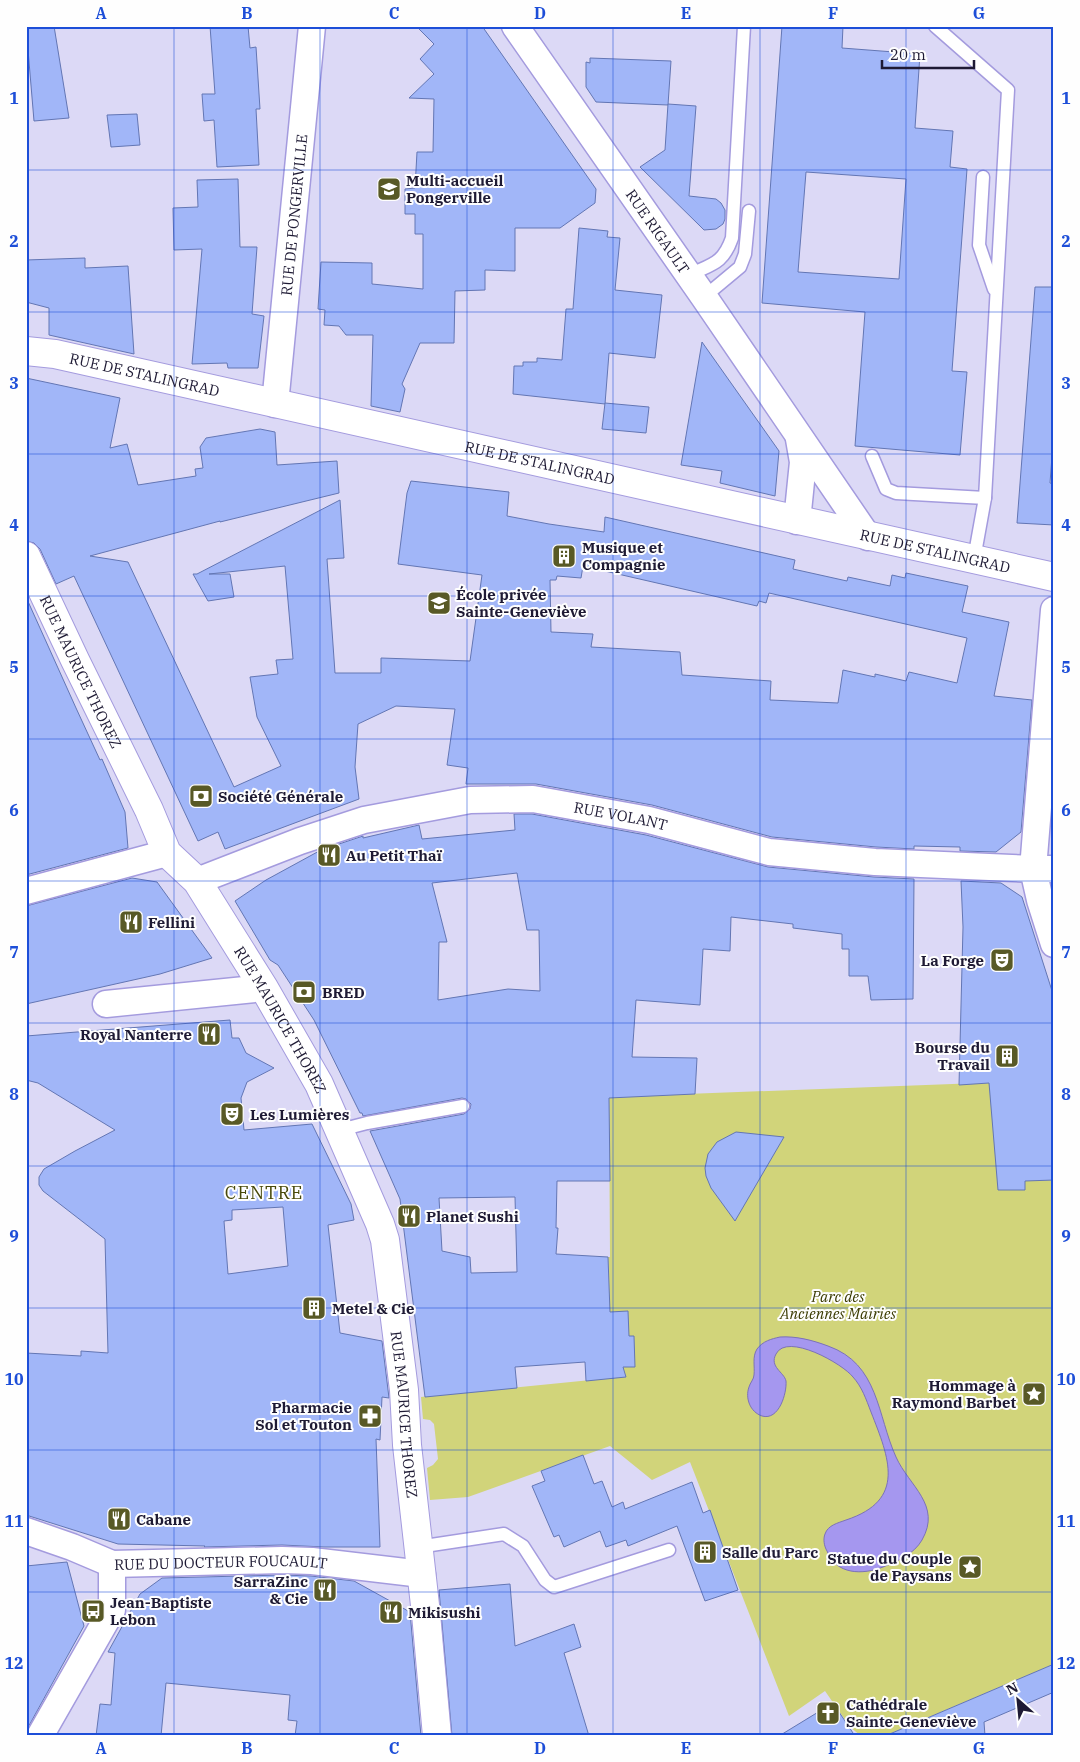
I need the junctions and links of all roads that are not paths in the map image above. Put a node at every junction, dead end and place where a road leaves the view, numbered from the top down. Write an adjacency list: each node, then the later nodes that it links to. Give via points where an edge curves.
1 (312, 26): 11 (street, RUE DE PONGERVILLE)
2 (515, 26): 7 (street, RUE RIGAULT)
3 (744, 26): 7 (lane, via 732,238 722,259)
4 (935, 26): 8 (lane, via 1008,90)
5 (983, 177): 8 (lane, via 979,245)
6 (749, 211): 9 (lane, via 745,254 740,266)
7 (689, 275): 9 (street, RUE RIGAULT)
8 (996, 295): 14 (lane)
9 (704, 297): 12 (street, RUE RIGAULT)
10 (26, 351): 11 (street, RUE DE STALINGRAD, via 55,354)
11 (275, 404): 15 (street, RUE DE STALINGRAD)
12 (799, 436): 15 (street, RUE RIGAULT, via 803,462); 16 (street, RUE RIGAULT)
13 (872, 456): 14 (lane, via 886,489 896,493)
14 (985, 498): 18 (lane)
15 (797, 521): 16 (street, RUE DE STALINGRAD)
16 (868, 537): 18 (street, RUE DE STALINGRAD)
17 (26, 556): 21 (street, RUE MAURICE THOREZ)
18 (974, 559): 19 (street, RUE DE STALINGRAD)
19 (1054, 577)
20 (1054, 610): 22 (street)
21 (167, 852): 23 (street, RUE MAURICE THOREZ); 24 (street)
22 (1043, 869): 23 (street, RUE VOLANT, via 875,862 769,852 650,820 523,799 470,800 364,820); 25 (street, via 1040,900)
23 (197, 881): 26 (street, RUE MAURICE THOREZ)
24 (26, 891)
25 (1054, 944)
26 (264, 988): 27 (street); 29 (street, RUE MAURICE THOREZ, via 319,1084)
27 (106, 1004)
28 (463, 1106): 29 (lane)
29 (340, 1130): 32 (street, RUE MAURICE THOREZ, via 384,1240 404,1390)
30 (26, 1531): 33 (street, RUE DU DOCTEUR FOUCAULT)
31 (669, 1550): 32 (lane, via 554,1587 545,1580 524,1546 504,1534)
32 (420, 1560): 33 (street, RUE DU DOCTEUR FOUCAULT); 35 (street, RUE MAURICE THOREZ)
33 (112, 1564): 34 (street, via 112,1610)
34 (40, 1736)
35 (437, 1736)

